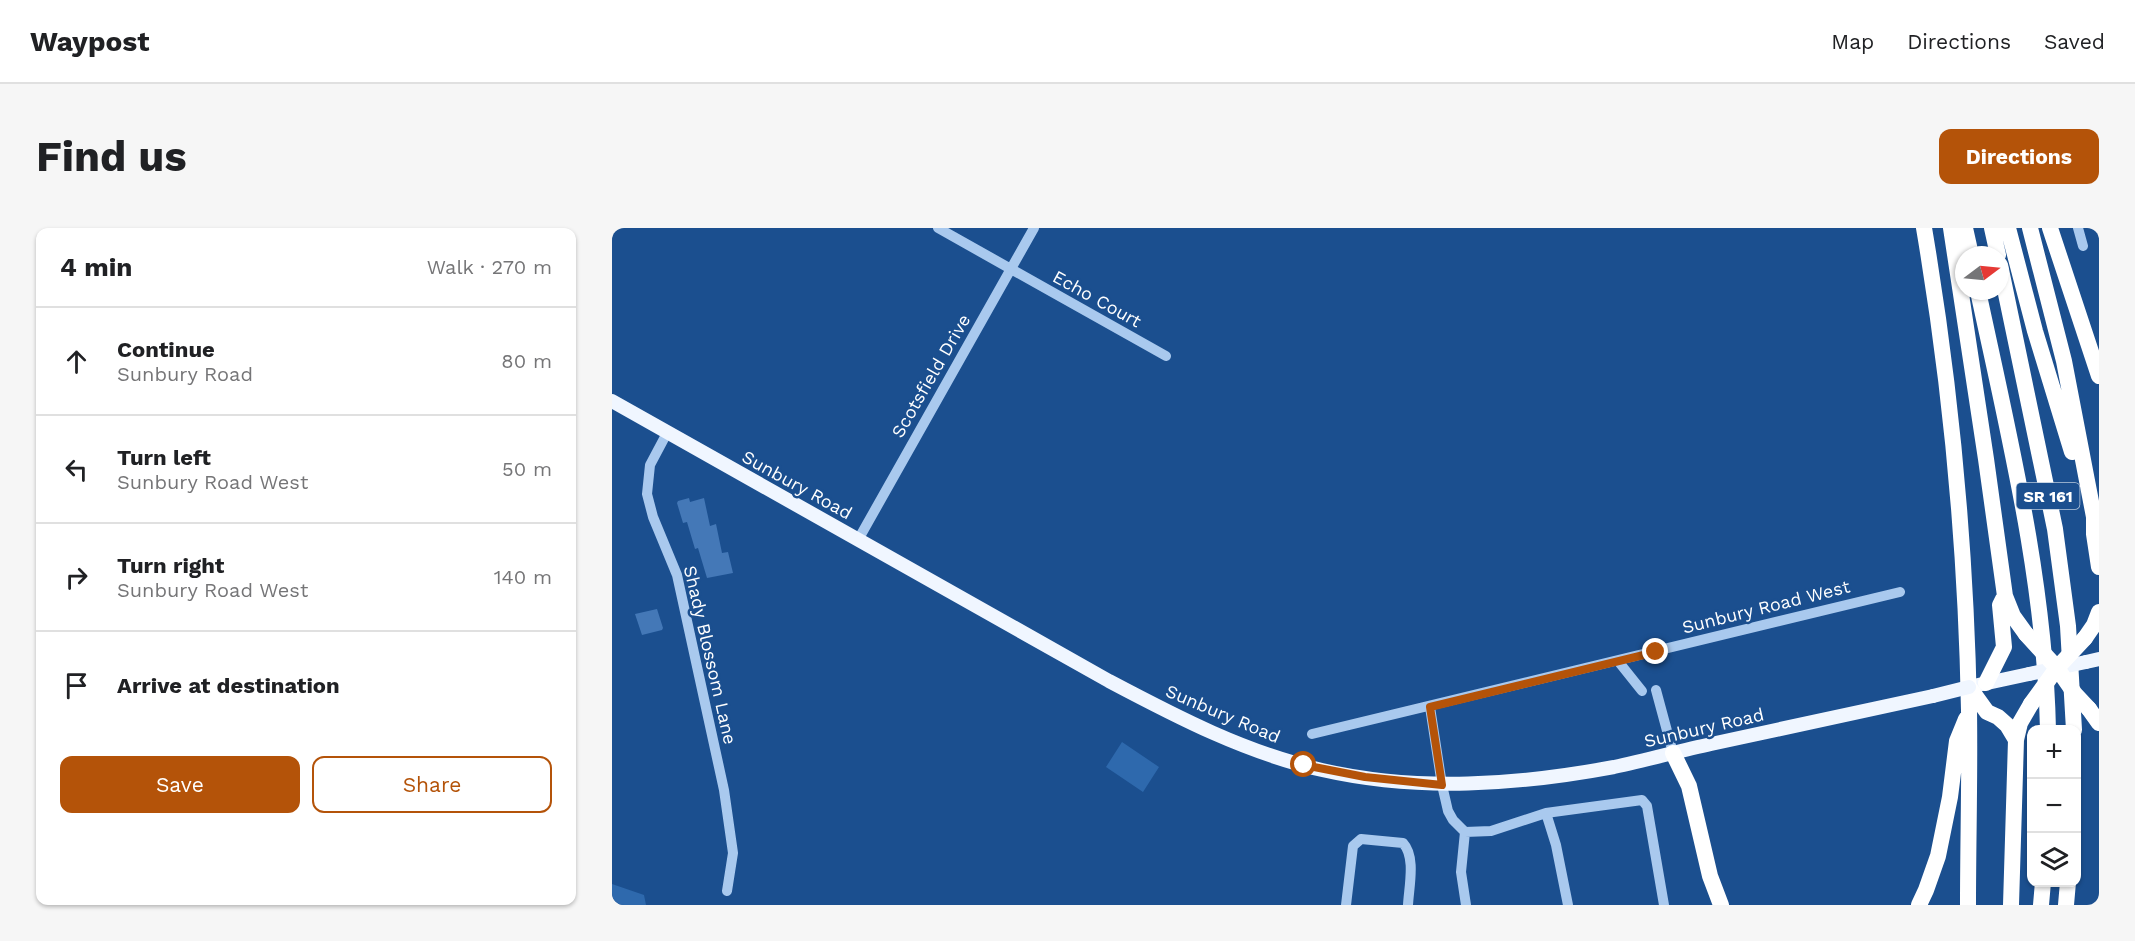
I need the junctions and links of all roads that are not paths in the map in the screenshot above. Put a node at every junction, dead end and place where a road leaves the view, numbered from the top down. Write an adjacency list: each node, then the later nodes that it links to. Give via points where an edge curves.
1 (938, 228): 14 (street, Echo Court)
2 (1034, 228): 14 (street, Scotsfield Drive)
3 (1924, 228): 35 (highway, via 1954,453)
4 (1950, 228): 25 (highway)
5 (1965, 228): 11 (highway)
6 (1992, 228): 12 (highway)
7 (2008, 228): 21 (highway)
8 (2030, 228): 21 (highway, via 2064,361)
9 (2050, 228): 18 (highway)
10 (2078, 228): 13 (street)
11 (1969, 246)
12 (1996, 246)
13 (2083, 246)
14 (1011, 270): 17 (street, Echo Court); 22 (street, Scotsfield Drive)
15 (1980, 300): 37 (highway, SR 161, via 2033,565)
16 (2007, 300): 38 (highway, SR 161, via 2055,529 2068,626)
17 (1166, 356)
18 (2099, 376)
19 (612, 401): 20 (main road, Sunbury Road)
20 (668, 433): 22 (main road, Sunbury Road); 47 (street, Shady Blossom Lane, via 650,465 647,494 652,518 677,575 724,790 733,853)
21 (2094, 534): 23 (highway)
22 (858, 540): 42 (main road, Sunbury Road, via 1109,681 1203,729 1260,752 1321,770)
23 (2099, 567)
24 (1900, 592): 28 (street, Sunbury Road West)
25 (2005, 596): 29 (highway, bridge, via 2013,616); 30 (highway, via 2000,605 2004,647)
26 (2099, 612): 29 (highway, bridge, via 2085,638)
27 (2092, 660): 29 (main road, Sunbury Road, bridge)
28 (1618, 661): 33 (street); 34 (street, Sunbury Road West)
29 (2057, 668): 30 (main road, Sunbury Road, bridge); 36 (highway, bridge); 40 (highway, bridge, via 2020,723)
30 (1986, 683): 31 (main road, Sunbury Road)
31 (1969, 687): 40 (highway, via 1987,712 2003,721); 41 (main road, Sunbury Road, bridge)
32 (1656, 690): 41 (street)
33 (1642, 691)
34 (1430, 707): 39 (street, Sunbury Road West); 42 (street)
35 (1969, 710): 54 (highway, via 1957,741 1938,856); 55 (highway)
36 (2094, 716)
37 (2049, 725)
38 (2074, 725)
39 (1312, 734)
40 (2016, 740): 56 (highway)
41 (1673, 753): 42 (main road, Sunbury Road, via 1553,776); 53 (highway, via 1689,786 1710,876)
42 (1442, 785): 44 (street, via 1449,815)
43 (1546, 813): 44 (street, via 1491,831); 51 (street); 52 (street, via 1642,800 1647,806)
44 (1465, 832): 50 (street, via 1461,872)
45 (2043, 887): 57 (highway)
46 (2068, 887): 58 (highway)
47 (727, 891)
48 (1346, 905): 49 (street, via 1353,846 1361,839 1403,843 1408,848)
49 (1408, 905)
50 (1466, 905)
51 (1568, 905)
52 (1664, 905)
53 (1721, 905)
54 (1919, 905)
55 (1968, 905)
56 (2011, 905)
57 (2041, 905)
58 (2066, 905)

